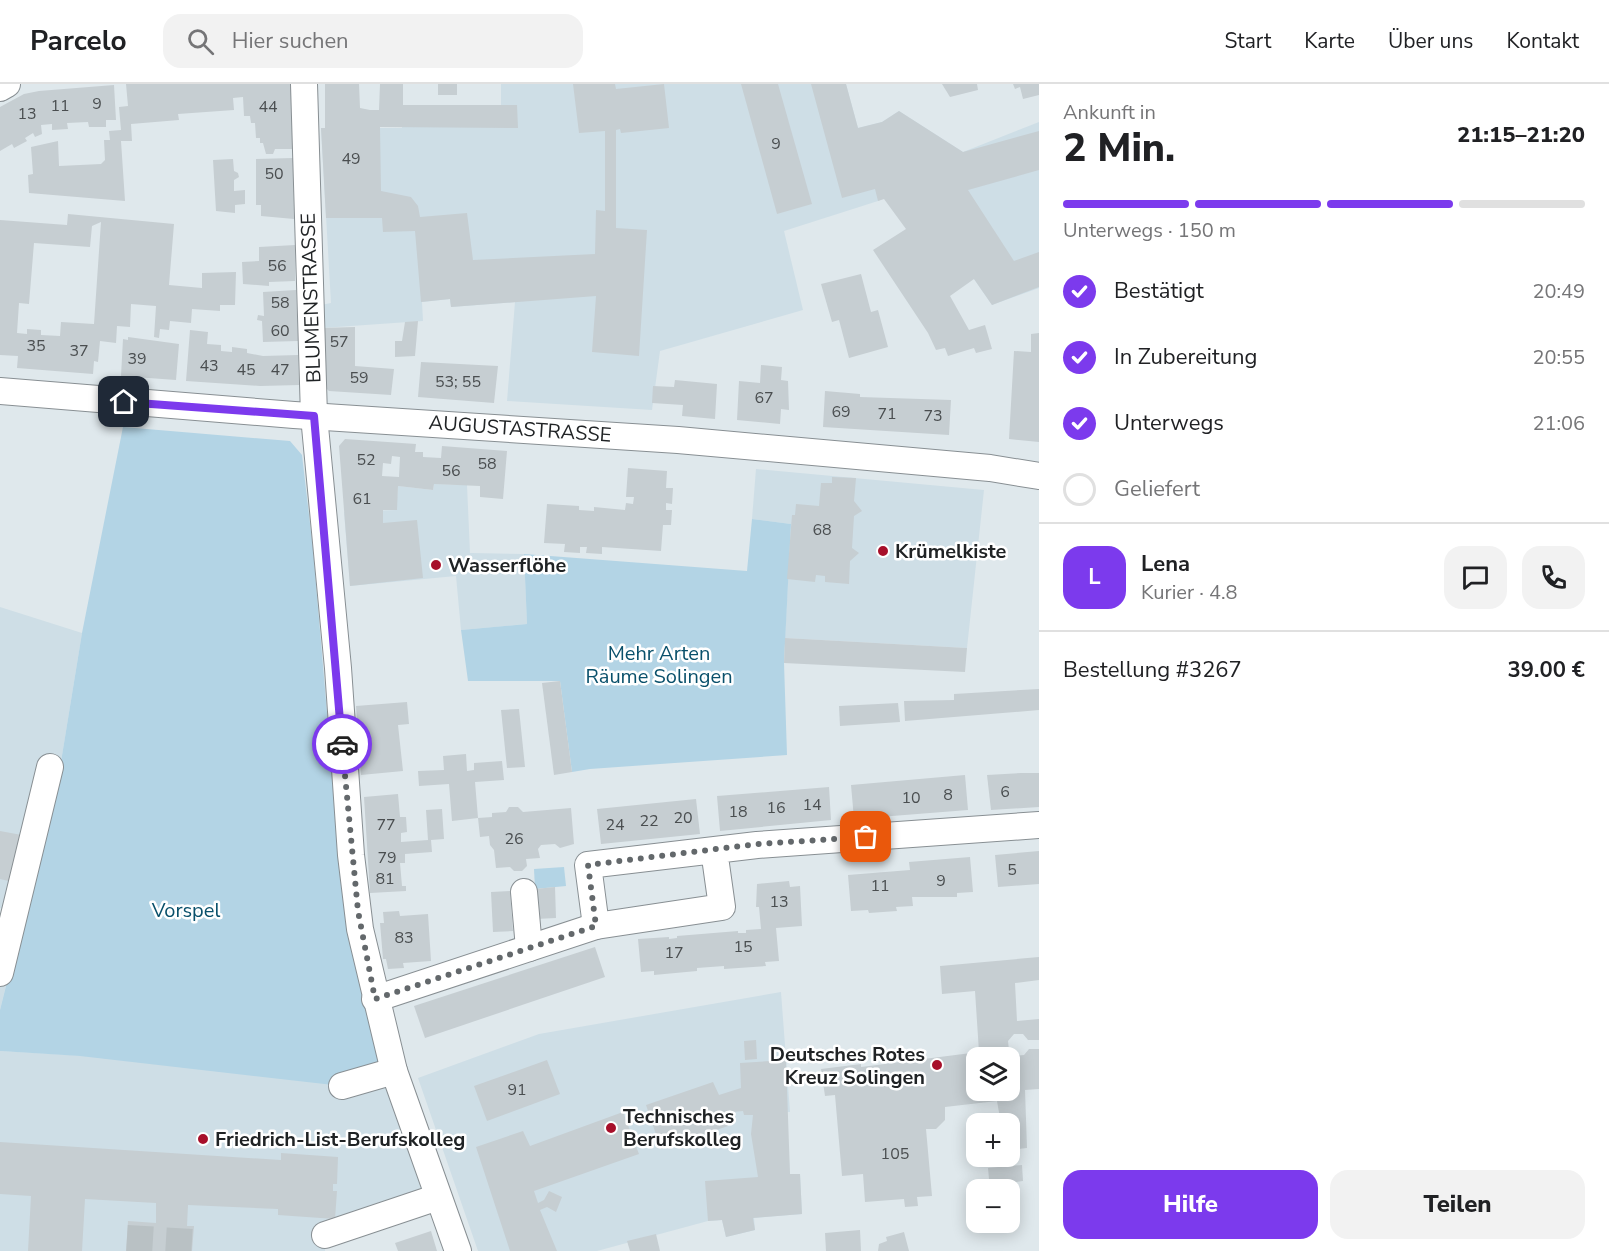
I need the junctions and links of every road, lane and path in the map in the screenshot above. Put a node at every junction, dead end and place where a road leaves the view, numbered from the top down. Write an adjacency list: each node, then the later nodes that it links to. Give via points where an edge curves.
1 (7, 84): 3 (street)
2 (304, 84): 5 (street, BLUMENSTRASSE)
3 (0, 88)
4 (0, 391): 5 (street, AUGUSTASTRASSE)
5 (314, 416): 6 (street, AUGUSTASTRASSE, via 806,450); 14 (street, BLUMENSTRASSE, via 351,855 360,929)
6 (1039, 476)
7 (50, 766): 13 (street)
8 (1039, 825): 9 (street)
9 (714, 850): 11 (street, via 722,907); 11 (street, via 588,865)
10 (524, 892): 12 (street)
11 (596, 926): 12 (street)
12 (529, 948): 14 (street)
13 (0, 973)
14 (375, 999): 15 (street, BLUMENSTRASSE)
15 (394, 1071): 16 (street); 17 (street, BLUMENSTRASSE)
16 (342, 1086)
17 (438, 1197): 18 (street); 19 (street, BLUMENSTRASSE)
18 (325, 1235)
19 (459, 1251)

